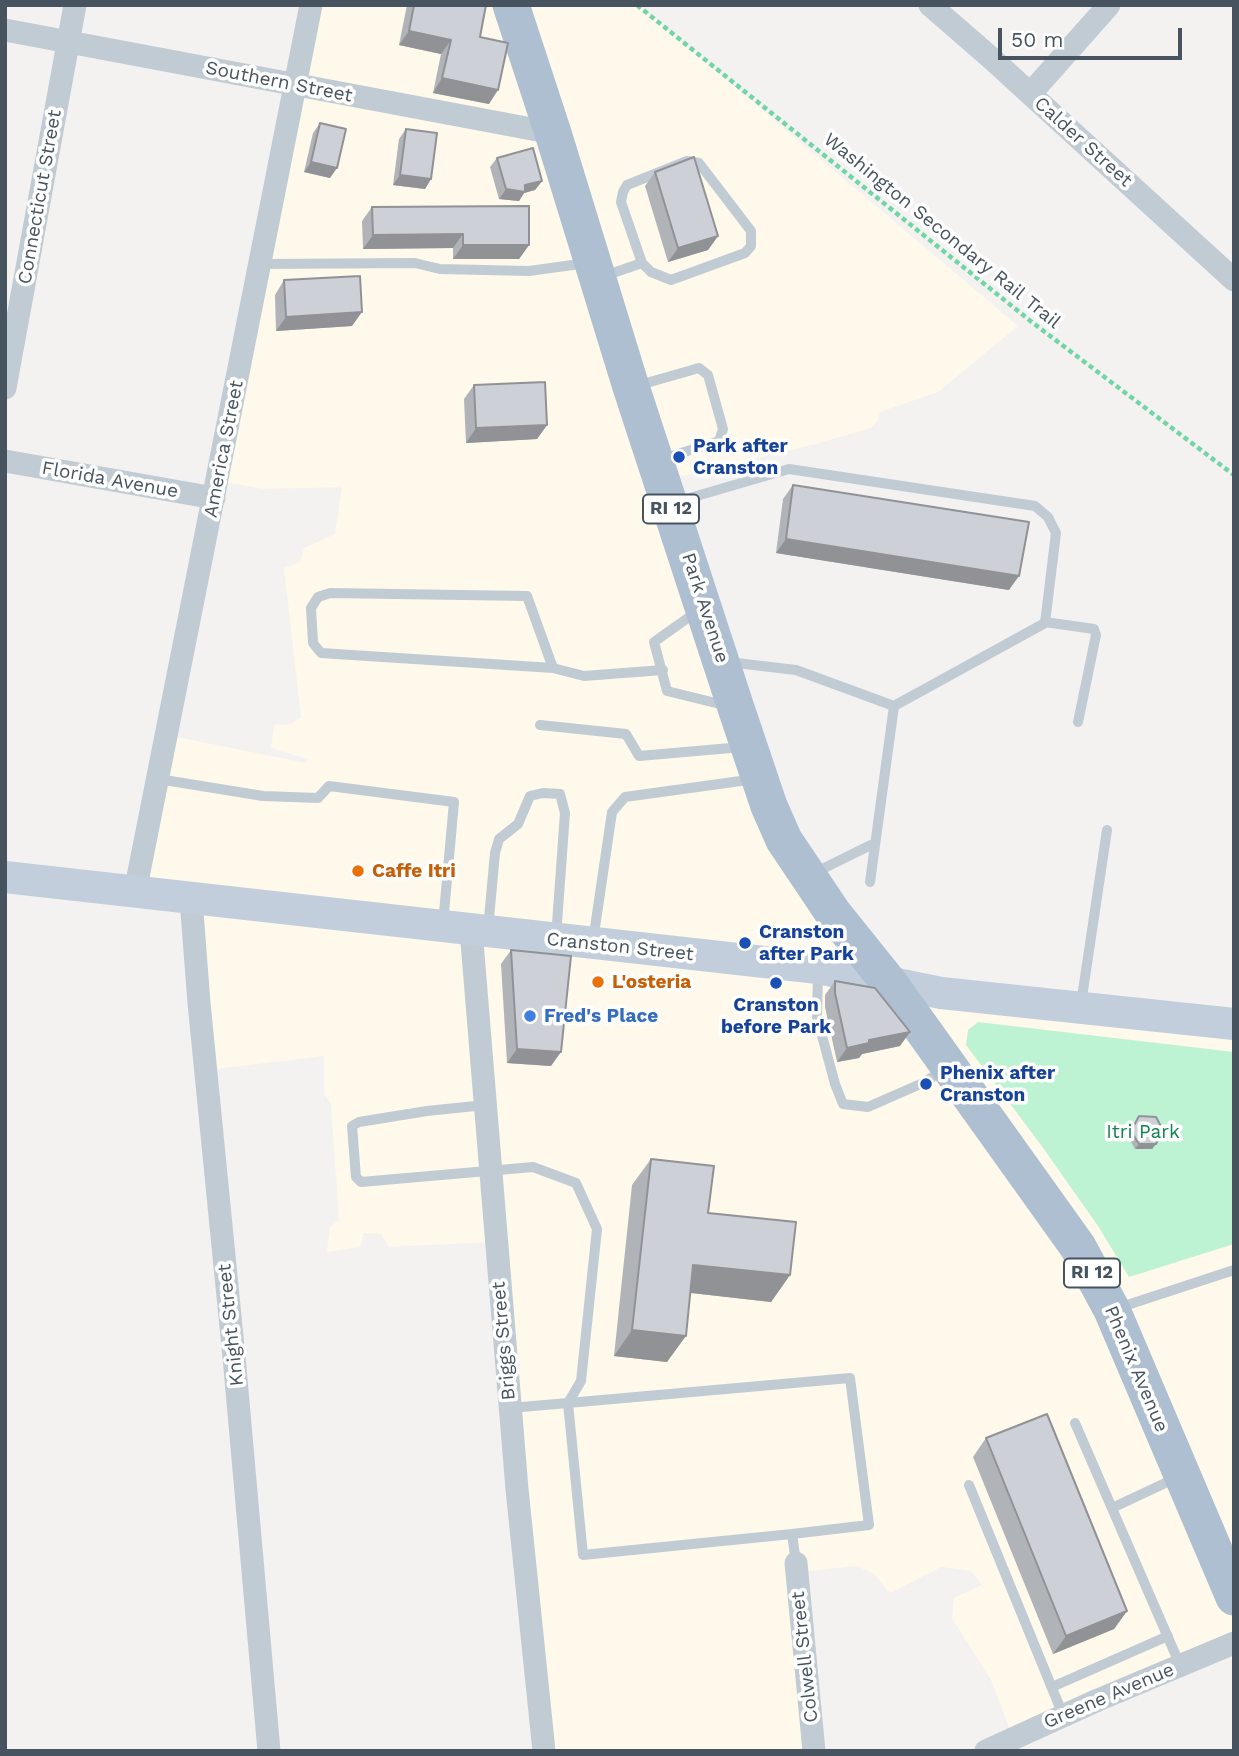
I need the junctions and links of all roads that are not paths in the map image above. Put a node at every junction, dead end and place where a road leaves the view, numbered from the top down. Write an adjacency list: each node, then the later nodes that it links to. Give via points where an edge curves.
1 (75, 5): 7 (street, Connecticut Street)
2 (311, 5): 8 (street, America Street)
3 (512, 5): 10 (main road, Park Avenue / RI 12)
4 (930, 5): 9 (street, Calder Street)
5 (1109, 5): 9 (street)
6 (5, 30): 7 (street, Southern Street)
7 (67, 42): 8 (street, Southern Street); 16 (street, Connecticut Street)
8 (295, 86): 10 (street, Southern Street); 12 (street, America Street)
9 (1030, 94): 14 (street, Calder Street)
10 (553, 133): 13 (main road, Park Avenue / RI 12)
11 (642, 263): 11 (lane, via 621,202 623,192 627,185 687,161 699,163 751,231 751,246 745,253 671,280); 13 (lane)
12 (260, 264): 13 (lane, via 415,263 440,269); 19 (street, America Street)
13 (596, 270): 15 (main road, Park Avenue / RI 12)
14 (1234, 280)
15 (631, 387): 18 (main road, Park Avenue / RI 12); 18 (lane, via 699,368 708,375 723,429 719,441)
16 (5, 388)
17 (5, 461): 19 (street, Florida Avenue)
18 (657, 461): 20 (main road, Park Avenue / RI 12)
19 (214, 498): 31 (street, America Street)
20 (670, 503): 21 (main road, Park Avenue / RI 12); 22 (lane, via 789,469 1035,506 1048,517 1056,533)
21 (704, 606): 23 (main road, Park Avenue / RI 12); 25 (lane, via 654,642)
22 (1045, 622): 26 (lane); 28 (lane, via 1094,629 1097,635)
23 (722, 661): 26 (lane, via 796,670); 27 (main road, Park Avenue / RI 12)
24 (553, 668): 24 (lane, via 321,653 313,643 311,608 318,597 330,593 527,596); 25 (lane, via 584,677)
25 (663, 670): 27 (lane, via 667,691)
26 (894, 706): 33 (lane)
27 (736, 708): 30 (main road, Park Avenue / RI 12)
28 (1078, 722)
29 (540, 725): 30 (lane, via 626,734 639,756)
30 (754, 762): 34 (main road, Park Avenue / RI 12, via 784,840); 41 (lane, via 625,797 612,812)
31 (158, 779): 37 (street, America Street); 39 (lane, via 263,796 318,798 329,786 454,802)
32 (1107, 831): 44 (lane)
33 (875, 843): 34 (lane); 36 (lane)
34 (808, 876): 43 (main road, Park Avenue / RI 12)
35 (5, 877): 37 (main road, Cranston Street)
36 (870, 882)
37 (135, 892): 38 (main road, Cranston Street)
38 (191, 899): 39 (main road, Cranston Street); 65 (street, Knight Street)
39 (467, 930): 40 (main road, Cranston Street); 40 (lane, via 499,839 518,824 530,796 560,794 565,813); 47 (street, Briggs Street)
40 (556, 940): 41 (main road, Cranston Street)
41 (592, 944): 42 (main road, Cranston Street)
42 (818, 968): 43 (main road, Cranston Street); 46 (lane, via 817,1017 843,1104 869,1107 925,1082)
43 (890, 984): 44 (main road, Cranston Street); 46 (main road, Phenix Avenue / RI 12)
44 (1080, 1007): 45 (main road, Cranston Street)
45 (1234, 1024)
46 (949, 1065): 50 (main road, Phenix Avenue / RI 12, via 1078,1247)
47 (485, 1105): 48 (street, Briggs Street); 48 (lane, via 359,1122 352,1126 356,1177 361,1182)
48 (491, 1170): 51 (lane, via 533,1167 576,1183 597,1229 581,1381); 52 (street, Briggs Street)
49 (1234, 1270): 50 (lane)
50 (1112, 1310): 54 (main road, Phenix Avenue / RI 12)
51 (568, 1403): 52 (lane); 57 (lane, via 583,1555); 57 (lane, via 850,1378 869,1525)
52 (510, 1408): 66 (street, Briggs Street)
53 (1075, 1423): 56 (lane)
54 (1182, 1475): 56 (lane); 59 (main road, Phenix Avenue / RI 12)
55 (969, 1485): 63 (lane)
56 (1112, 1508): 60 (lane)
57 (792, 1534): 58 (lane)
58 (796, 1563): 67 (street, Colwell Street)
59 (1234, 1597)
60 (1168, 1636): 62 (lane); 63 (lane)
61 (1234, 1643): 62 (street, Greene Avenue)
62 (1180, 1665): 64 (street, Greene Avenue)
63 (1052, 1688): 64 (lane)
64 (1063, 1715): 68 (street, Greene Avenue)
65 (268, 1751)
66 (544, 1751)
67 (814, 1751)
68 (986, 1751)

